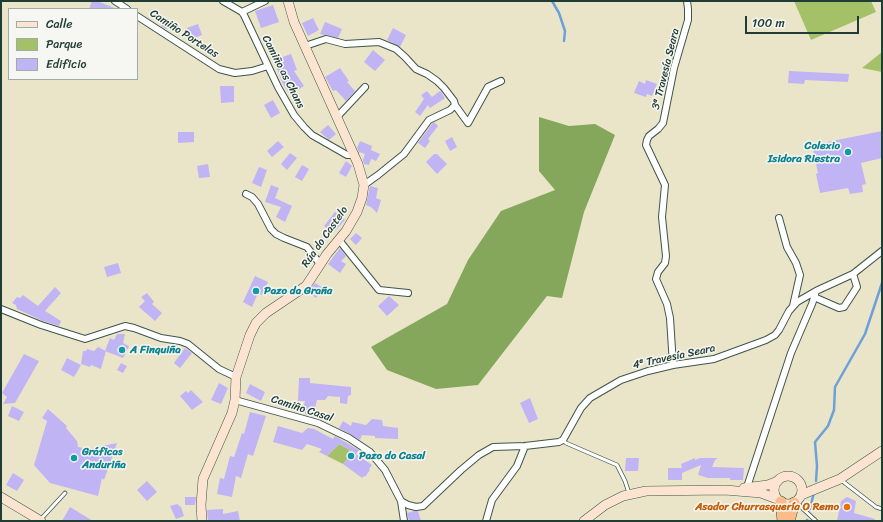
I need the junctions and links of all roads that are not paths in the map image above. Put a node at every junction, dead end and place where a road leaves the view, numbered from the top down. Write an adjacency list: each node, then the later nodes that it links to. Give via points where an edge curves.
1 (115, 1): 6 (street)
2 (223, 1): 7 (street)
3 (265, 1): 7 (street)
4 (288, 1): 9 (street, Rúa do Castelo)
5 (687, 1): 27 (street, 3ª Travesía Seara, via 688,20 674,68 663,123 646,140 665,185 662,217 666,256 656,279 670,318)
6 (126, 8)
7 (242, 12): 10 (street, Camiño as Chans)
8 (138, 17): 10 (street, Camiño Portelas, via 219,69 235,73)
9 (305, 46): 13 (street, via 326,39 346,44 379,42 396,50 416,69 437,81); 14 (street, Rúa do Castelo)
10 (268, 66): 15 (street, Camiño as Chans, via 281,93 304,127 312,135 347,154)
11 (501, 80): 13 (street, via 488,86 468,123)
12 (365, 87): 14 (street)
13 (455, 105): 16 (street, via 429,120 404,154)
14 (337, 117): 15 (street, Rúa do Castelo)
15 (354, 155): 16 (street, Rúa do Castelo)
16 (364, 185): 19 (street, Rúa do Castelo, via 357,212)
17 (246, 194): 21 (street, via 258,204 276,234 308,248)
18 (779, 218): 25 (street, via 787,247 800,275)
19 (339, 240): 21 (street, Rúa do Castelo); 23 (street, via 379,290)
20 (882, 251): 22 (street, 4ª Travesía Seara)
21 (320, 264): 28 (street, Rúa do Castelo, via 306,286 266,313 256,323)
22 (853, 274): 24 (street, 4ª Travesía Seara); 24 (street, via 857,287 844,307 839,308)
23 (408, 294)
24 (815, 294): 25 (street, 4ª Travesía Seara); 37 (street, via 791,353)
25 (793, 306): 27 (street, 4ª Travesía Seara, via 779,330 766,340 714,359)
26 (1, 309): 28 (street, via 85,339 126,326 161,338 180,341 188,344 218,369)
27 (673, 365): 30 (street, 4ª Travesía Seara, via 621,380 590,398 581,408)
28 (236, 377): 29 (street, Rúa do Castelo)
29 (235, 400): 43 (street, Camiño Casal, via 318,423 349,438 370,452 385,470); 47 (street, Rúa do Castelo, via 232,413 203,480)
30 (563, 440): 31 (street); 40 (lane, via 617,465)
31 (526, 446): 43 (street, via 493,447 479,455 423,506 416,507); 49 (street, via 517,466 492,500)
32 (882, 451): 33 (street)
33 (840, 479): 36 (street); 45 (lane)
34 (778, 480): 35 (street, via 790,476); 37 (street, via 768,485); 44 (street, via 774,491)
35 (801, 484): 36 (street); 42 (street, via 802,492)
36 (828, 485): 42 (street)
37 (745, 488): 38 (street)
38 (725, 490): 40 (street, via 670,490); 44 (street, via 761,494)
39 (65, 493): 46 (lane)
40 (629, 494): 50 (street, via 605,505)
41 (1, 497): 46 (street)
42 (798, 500): 44 (street, via 788,504); 52 (highway); 53 (lane, via 801,507)
43 (401, 501): 48 (street, Camiño Casal)
44 (779, 501): 51 (highway)
45 (882, 509)
46 (40, 521)
47 (202, 521)
48 (404, 521)
49 (486, 521)
50 (584, 521)
51 (783, 521)
52 (789, 521)
53 (816, 521)

